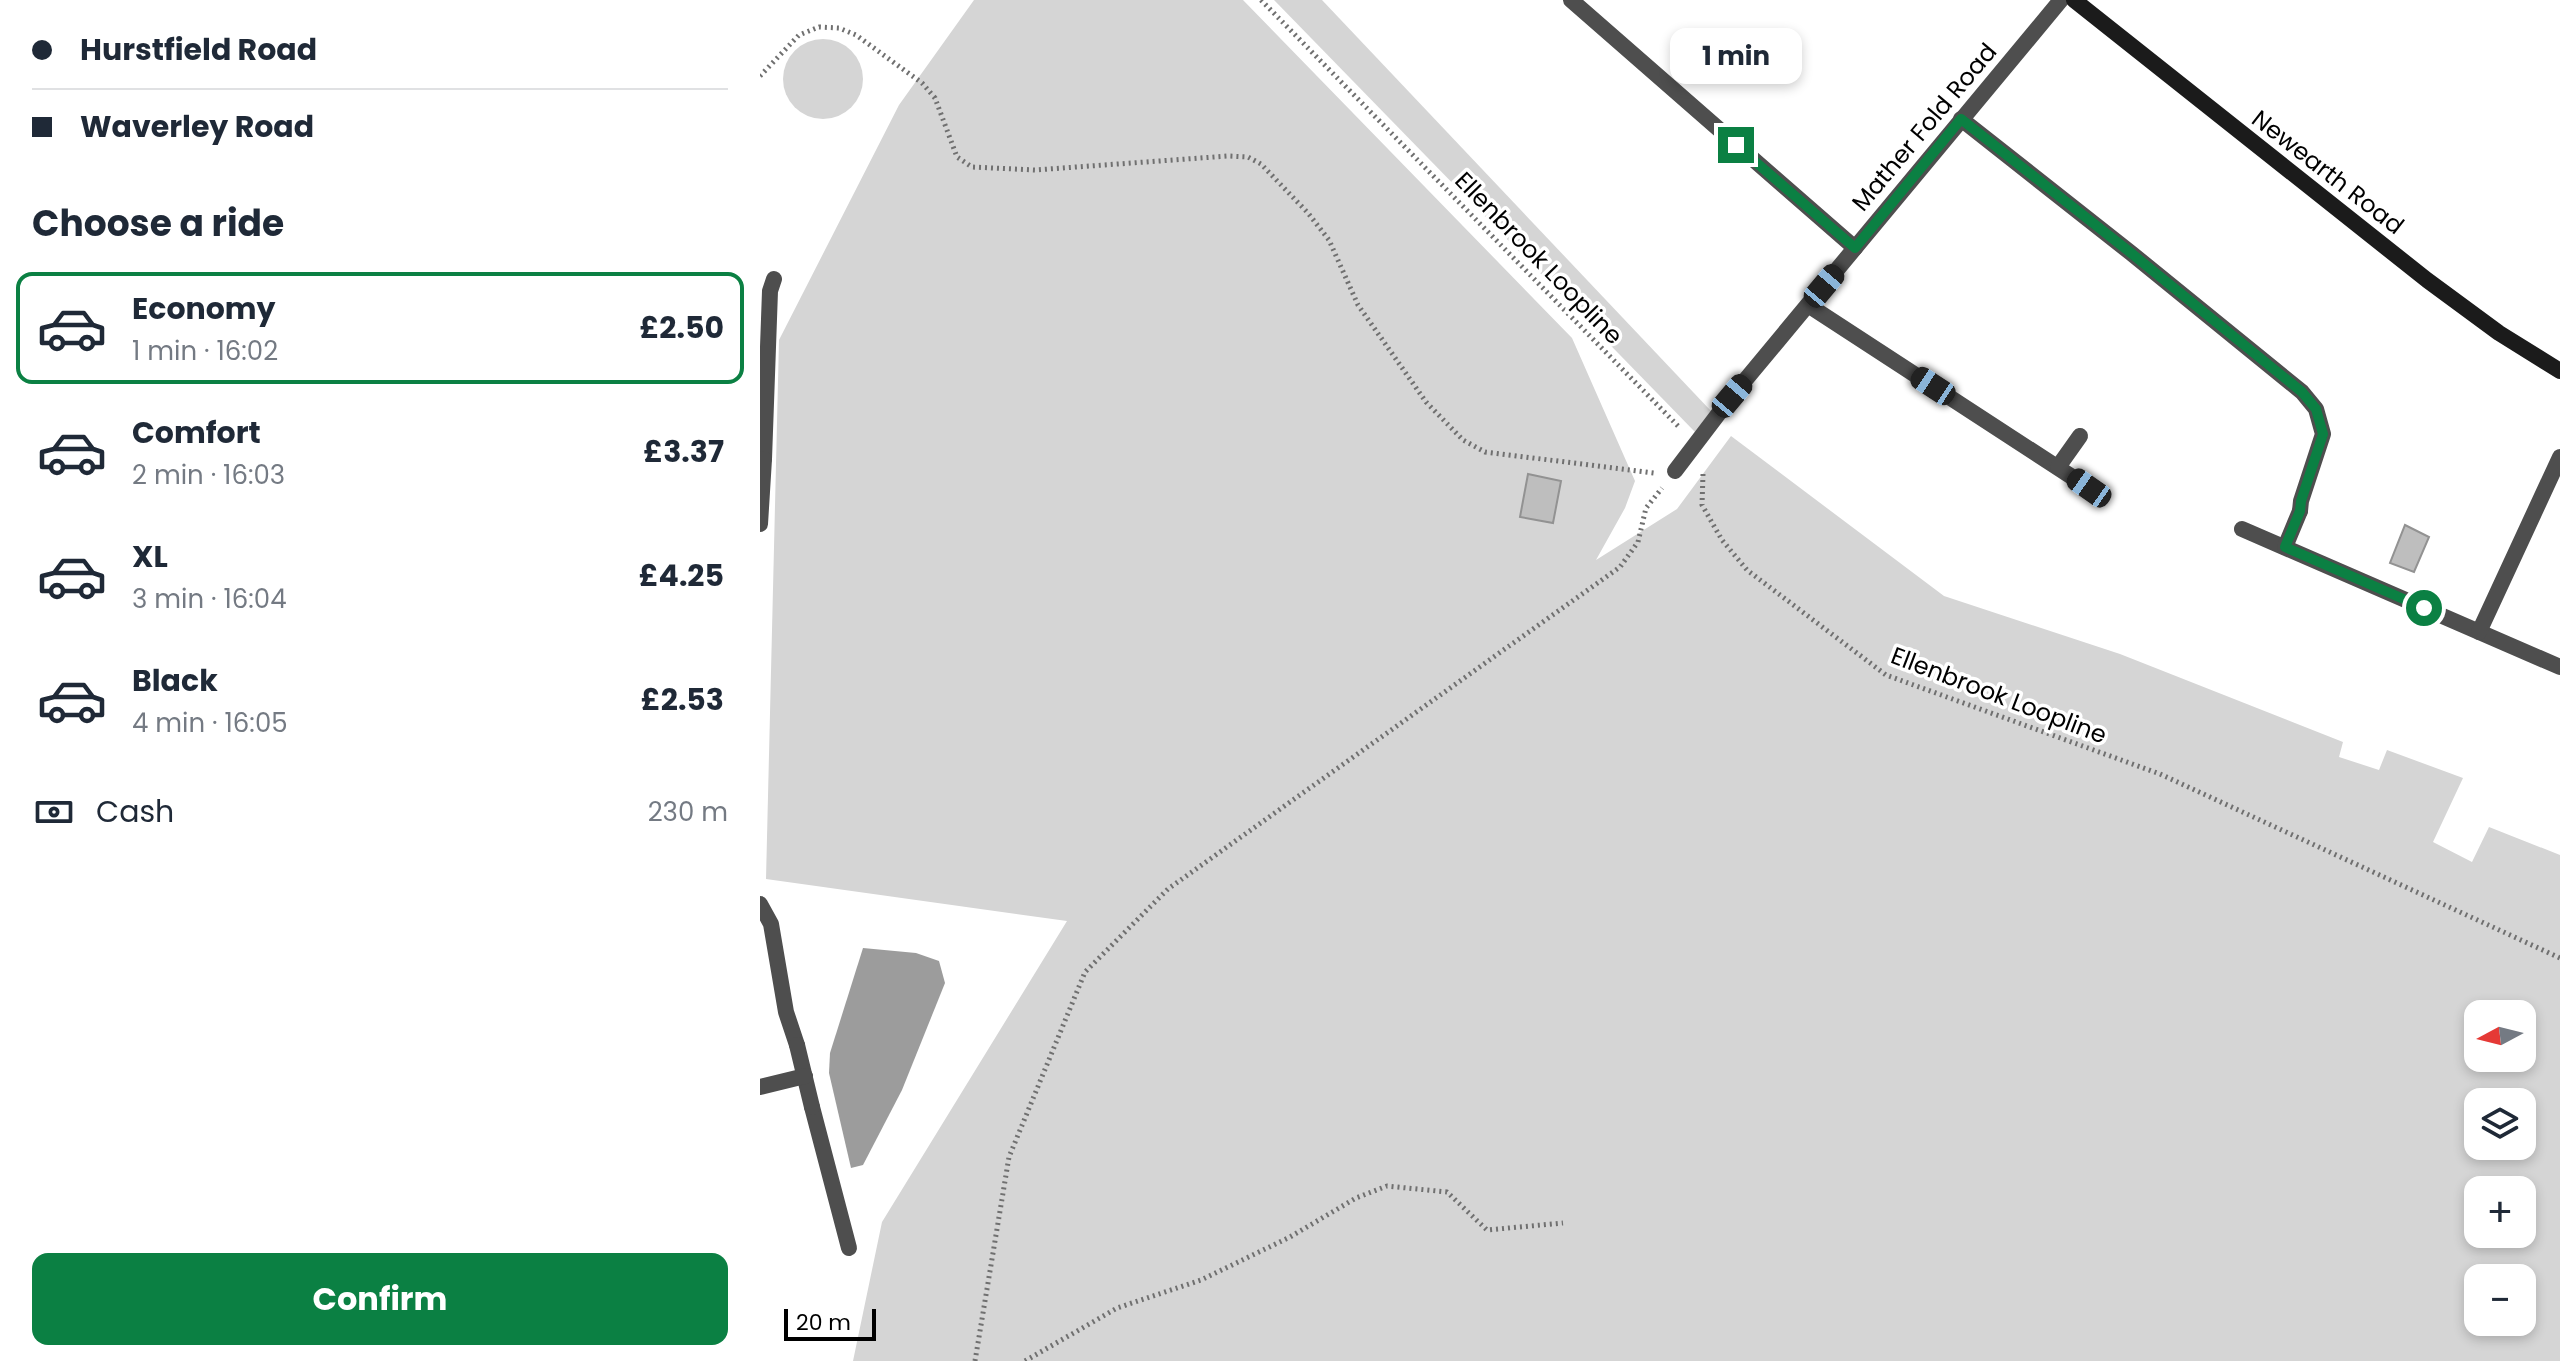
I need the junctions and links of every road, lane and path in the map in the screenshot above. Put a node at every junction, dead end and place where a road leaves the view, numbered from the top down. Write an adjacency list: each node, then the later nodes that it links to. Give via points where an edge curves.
1 (1261, 0): 12 (path, Ellenbrook Loopline)
2 (1571, 0): 7 (street)
3 (2061, 0): 6 (street, Mather Fold Road)
4 (2074, 0): 10 (main road, Newearth Road, via 2427,280)
5 (760, 76): 15 (path, via 799,35 819,27 839,28 922,83 935,98 957,157 972,167 1035,170 1248,157 1271,174 1329,240 1358,305 1426,402 1463,440 1485,452 1652,474)
6 (1961, 119): 7 (street, Mather Fold Road); 20 (street, via 2302,392 2316,409 2323,434)
7 (1855, 248): 9 (street, Mather Fold Road)
8 (774, 279): 17 (street)
9 (1808, 305): 12 (street, Mather Fold Road); 14 (street)
10 (2560, 371)
11 (2080, 436): 14 (street)
12 (1696, 444): 15 (street, Mather Fold Road); 24 (path, Ellenbrook Loopline, via 1704,474 1702,505 1730,550 1747,570 1886,675 2160,774)
13 (2560, 457): 21 (street)
14 (2058, 467): 16 (street)
15 (1675, 471): 29 (path, via 1646,508 1638,542 1620,567 1168,889 1085,972 1009,1157)
16 (2089, 488)
17 (761, 490): 18 (street)
18 (760, 525)
19 (2242, 529): 20 (street)
20 (2285, 547): 21 (street)
21 (2479, 632): 22 (street)
22 (2560, 667)
23 (760, 904): 25 (street, via 771,924 786,1012)
24 (2560, 958)
25 (805, 1076): 26 (street); 28 (street)
26 (760, 1087)
27 (1563, 1223): 30 (path, via 1487,1230 1447,1192 1387,1186 1201,1280 1117,1308)
28 (849, 1248)
29 (975, 1361)
30 (1025, 1361)

